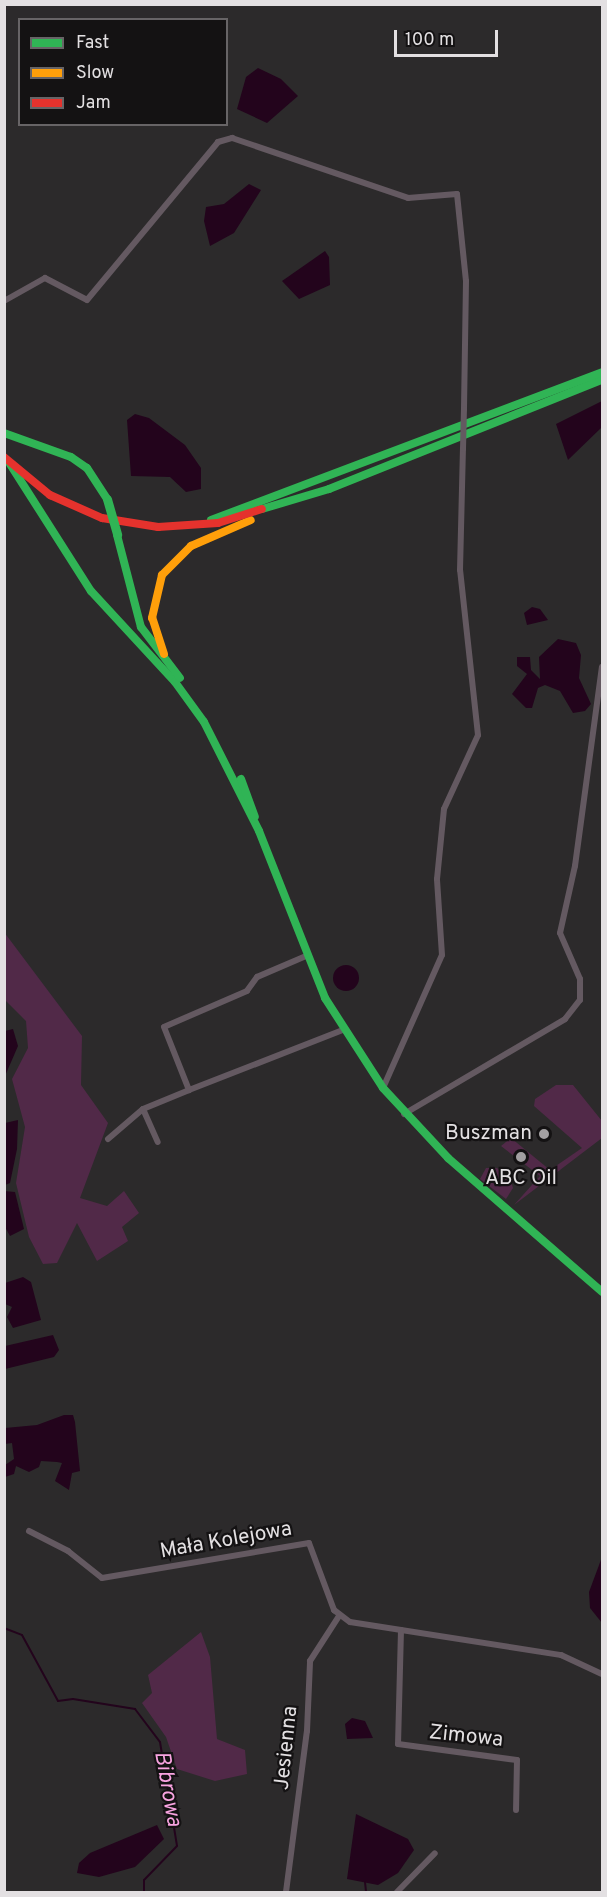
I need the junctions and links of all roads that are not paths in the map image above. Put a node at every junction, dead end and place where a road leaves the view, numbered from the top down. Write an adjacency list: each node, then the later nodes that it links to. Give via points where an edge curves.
1 (4, 301): 13 (street, bridge, via 45,279 87,300 218,142 232,138 408,198 457,194 466,281 461,591 478,735 444,809 437,879 442,955)
2 (603, 372): 7 (main road)
3 (603, 380): 6 (main road)
4 (4, 433): 8 (main road, bridge, via 71,457 87,468 107,500 141,627)
5 (7, 460): 7 (main road, via 50,495 102,518 158,527); 10 (main road, via 11,472 38,504 91,591 200,715)
6 (283, 505): 7 (main road, via 230,522); 8 (main road, via 191,546 168,567 156,589 152,618)
7 (194, 525)
8 (168, 665): 10 (main road, via 223,743 250,797)
9 (603, 667): 16 (street, via 575,866 560,933 580,979 580,1000 565,1019)
10 (259, 831): 11 (main road)
11 (306, 956): 12 (main road); 14 (street, via 256,977 247,991 164,1027)
12 (343, 1030): 13 (main road); 14 (street)
13 (382, 1088): 16 (main road)
14 (189, 1090): 15 (street)
15 (143, 1109): 17 (street); 18 (street)
16 (404, 1114): 19 (main road)
17 (108, 1139)
18 (158, 1142)
19 (603, 1292)
20 (29, 1531): 21 (street, Mała Kolejowa, via 68,1551 102,1578 309,1543)
21 (339, 1616): 22 (street, via 350,1622); 26 (street, Jesienna, via 310,1661 307,1731)
22 (401, 1630): 23 (street, via 561,1655); 24 (street, Zimowa, via 398,1744 517,1760)
23 (603, 1674)
24 (516, 1810)
25 (435, 1853): 27 (street)
26 (286, 1893)
27 (397, 1893)

